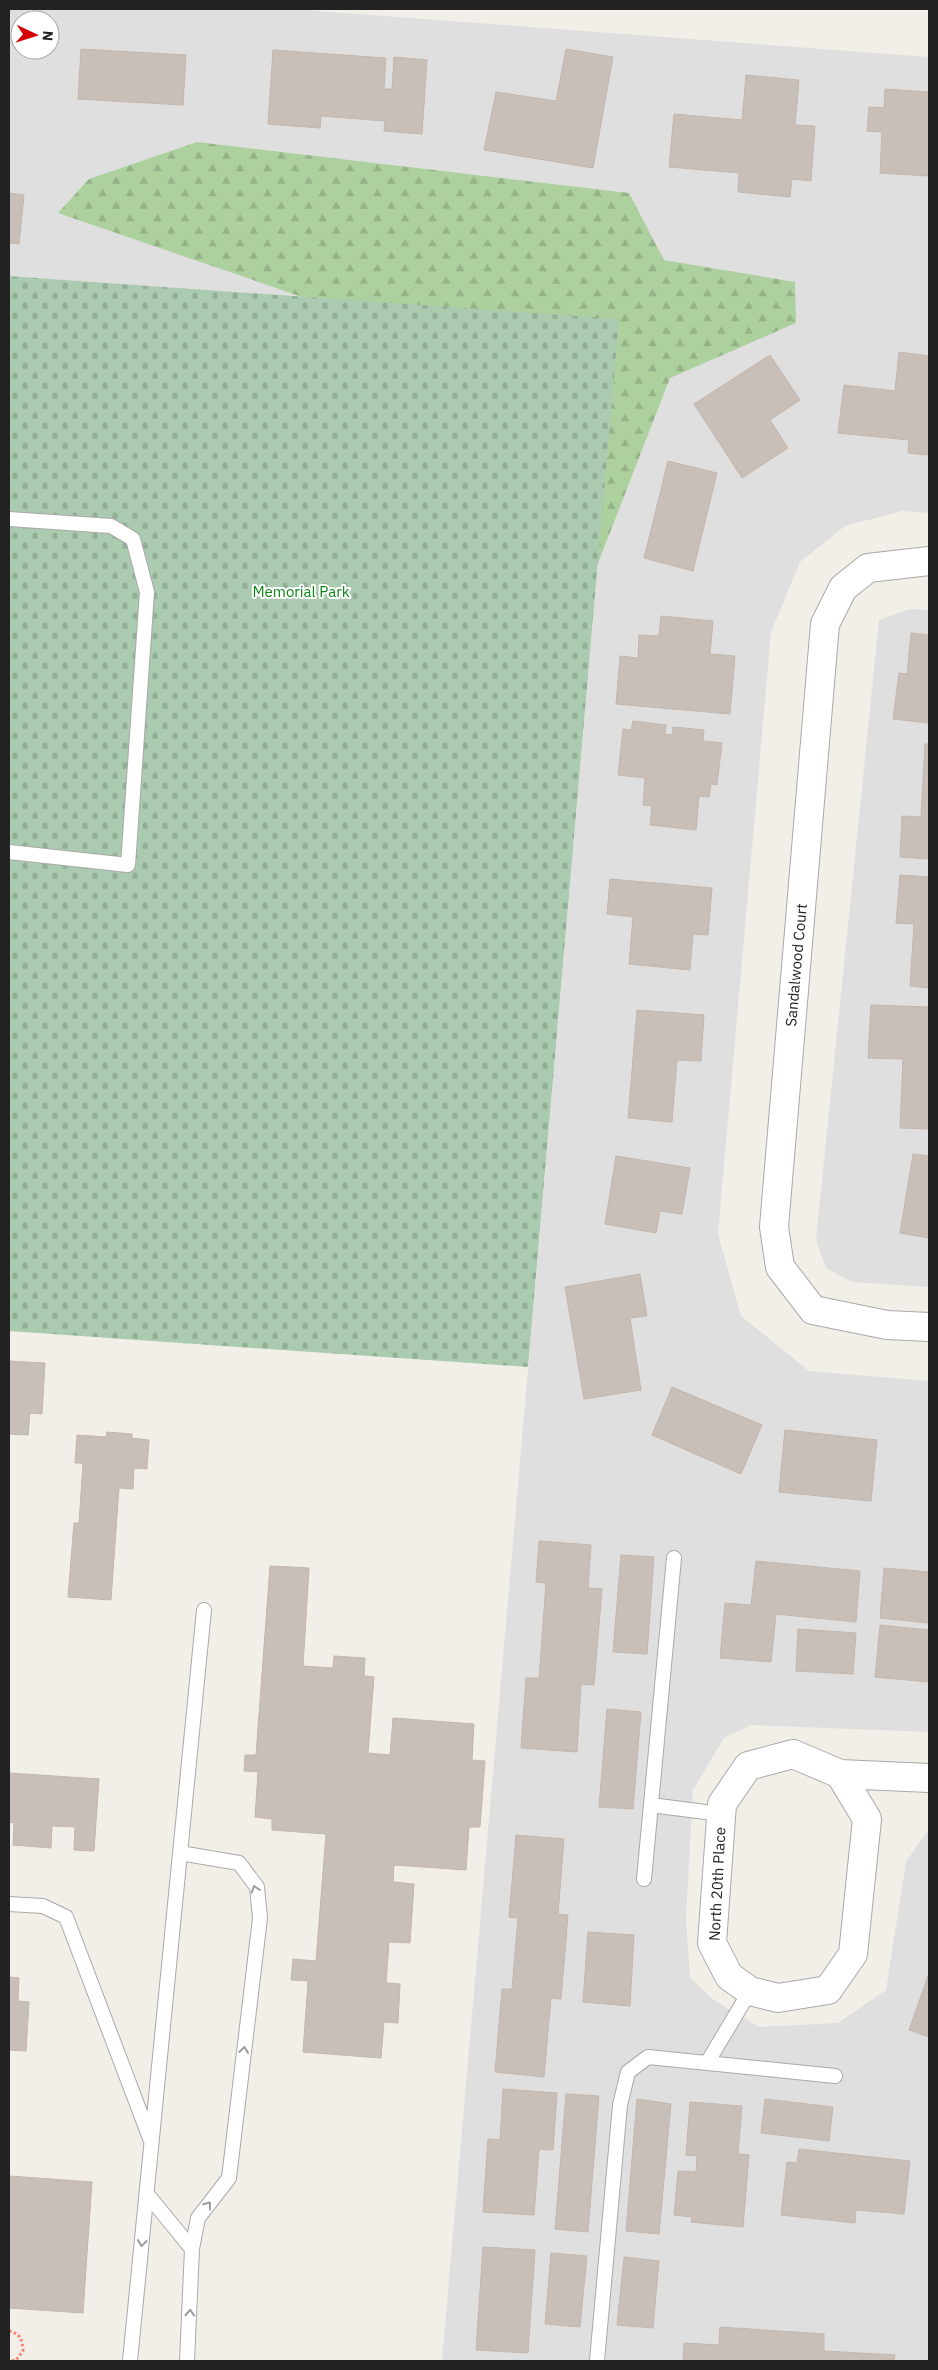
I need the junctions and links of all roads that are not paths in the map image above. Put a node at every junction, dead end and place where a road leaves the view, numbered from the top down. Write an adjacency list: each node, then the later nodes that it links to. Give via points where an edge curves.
1 (9, 519): 3 (lane, via 111,526 133,539 147,592 128,865)
2 (929, 560): 4 (street, Sandalwood Court, via 868,568 843,588 825,624 774,1228 780,1267 813,1310 887,1325)
3 (9, 852)
4 (929, 1327)
5 (674, 1558): 9 (lane)
6 (204, 1610): 11 (lane)
7 (840, 1774): 8 (street, North 20th Place); 10 (street, North 20th Place, via 793,1754 748,1766 722,1804); 14 (street, North 20th Place, via 867,1820 853,1954 828,1990 778,1998)
8 (929, 1778)
9 (651, 1805): 10 (lane); 12 (lane)
10 (721, 1814): 14 (street, North 20th Place, via 712,1943 729,1976)
11 (180, 1853): 17 (lane); 19 (lane, one-way to 11, via 198,2218 229,2178 260,1918 257,1887 239,1863)
12 (644, 1879)
13 (9, 1904): 17 (lane, via 43,1906 66,1916)
14 (750, 1991): 15 (lane)
15 (707, 2063): 16 (lane); 22 (lane, via 648,2057 628,2072 620,2104)
16 (835, 2076)
17 (152, 2144): 18 (lane)
18 (147, 2194): 19 (lane); 20 (lane, one-way to 20)
19 (192, 2250): 21 (lane, one-way to 19)
20 (130, 2361)
21 (187, 2361)
22 (597, 2361)

